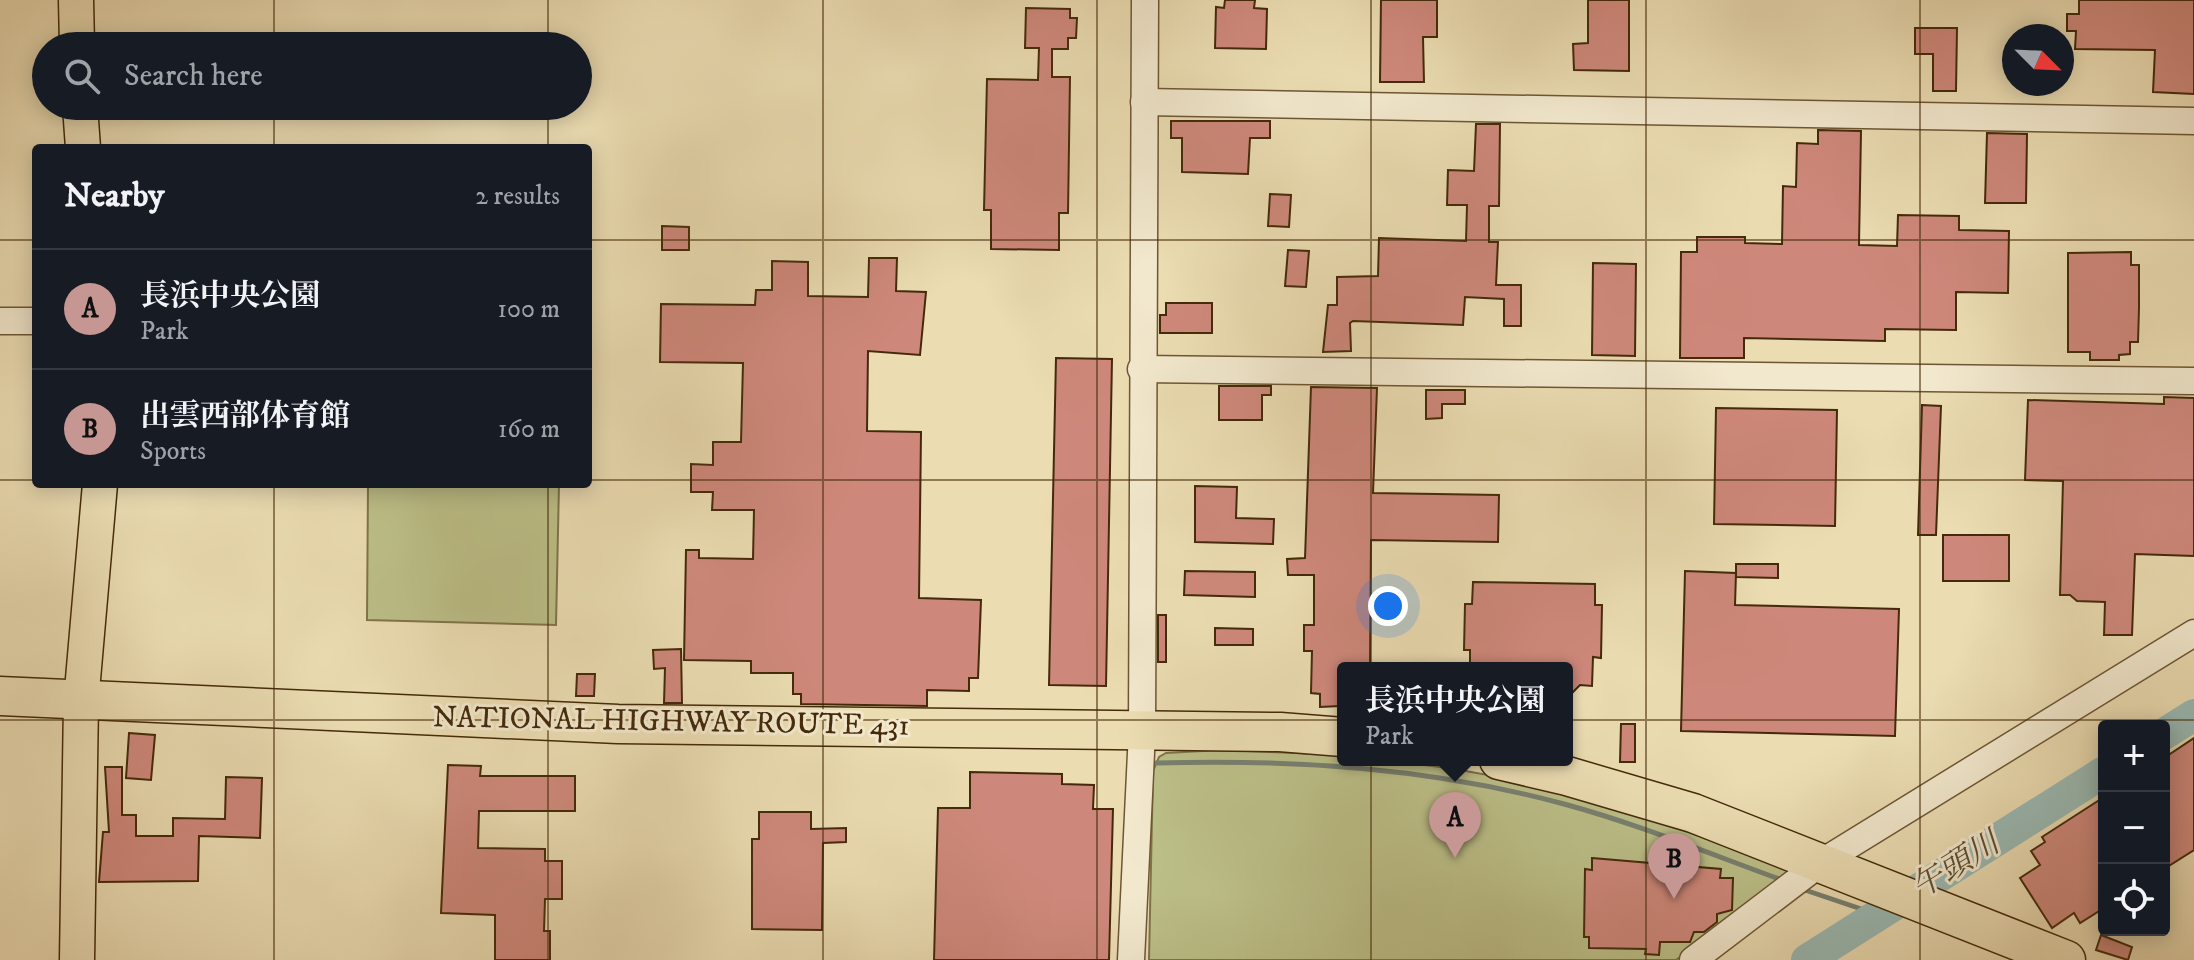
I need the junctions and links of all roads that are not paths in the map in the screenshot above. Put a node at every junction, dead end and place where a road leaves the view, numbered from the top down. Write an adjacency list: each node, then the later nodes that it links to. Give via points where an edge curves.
1 (76, 0): 3 (main road)
2 (1145, 0): 4 (street)
3 (77, 32)
4 (1144, 102): 6 (street); 10 (street)
5 (81, 120): 7 (main road)
6 (2194, 121)
7 (83, 144)
8 (0, 321): 9 (street)
9 (32, 321)
10 (1141, 369): 11 (street); 16 (street)
11 (2194, 381)
12 (100, 488): 15 (main road)
13 (2194, 633): 19 (street)
14 (0, 696): 15 (highway, NATIONAL HIGHWAY ROUTE 431)
15 (81, 702): 16 (highway, NATIONAL HIGHWAY ROUTE 431, via 618,724); 21 (main road)
16 (1142, 732): 17 (highway, NATIONAL HIGHWAY ROUTE 431); 22 (street)
17 (1337, 737)
18 (1524, 766): 19 (highway, via 1693,813)
19 (1804, 878): 20 (highway, via 1884,887); 23 (street)
20 (2046, 956)
21 (77, 960)
22 (1131, 960)
23 (1693, 960)

